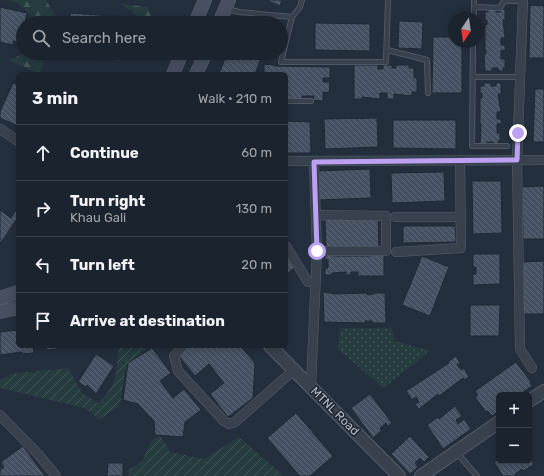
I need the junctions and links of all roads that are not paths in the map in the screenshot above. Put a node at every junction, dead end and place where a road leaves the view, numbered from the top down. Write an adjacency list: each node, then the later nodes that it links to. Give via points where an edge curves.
1 (205, 0): 10 (main road)
2 (302, 0): 14 (lane)
3 (388, 0): 17 (lane)
4 (474, 0): 8 (lane)
5 (503, 1): 6 (lane); 8 (lane, via 500,8)
6 (523, 1): 24 (street)
7 (227, 4): 11 (main road); 12 (lane, via 239,12)
8 (474, 7): 9 (lane)
9 (474, 12)
10 (198, 16)
11 (222, 16)
12 (281, 16)
13 (288, 17): 14 (lane)
14 (292, 17): 15 (lane)
15 (288, 33)
16 (473, 48): 23 (lane)
17 (387, 50): 20 (lane, via 386,62 281,62); 25 (lane, via 427,60)
18 (179, 60): 21 (main road)
19 (203, 60): 22 (main road)
20 (281, 60)
21 (174, 72)
22 (197, 72)
23 (473, 77): 24 (lane); 30 (lane, via 472,146)
24 (520, 77): 32 (street)
25 (428, 92)
26 (288, 101): 27 (lane)
27 (310, 101)
28 (0, 130): 29 (street)
29 (16, 140)
30 (507, 146)
31 (460, 160): 32 (street); 35 (street); 38 (street)
32 (517, 160): 33 (street); 49 (street, via 520,350)
33 (544, 160)
34 (288, 162): 35 (street)
35 (314, 162): 36 (street)
36 (316, 215): 40 (street); 40 (street, via 386,216 386,251)
37 (395, 217): 38 (street)
38 (460, 217): 41 (street, via 461,248)
39 (288, 249): 42 (street)
40 (317, 251): 51 (street)
41 (396, 252)
42 (308, 282)
43 (16, 293): 44 (main road)
44 (0, 298)
45 (16, 308): 46 (main road)
46 (0, 312)
47 (181, 348): 50 (street, via 174,356 178,371 224,422 229,424 236,422)
48 (272, 348): 50 (street, MTNL Road)
49 (532, 368)
50 (294, 370): 51 (street, MTNL Road)
51 (311, 386): 58 (street, MTNL Road)
52 (544, 391): 53 (street)
53 (532, 399)
54 (0, 415): 57 (street)
55 (496, 424): 56 (street)
56 (456, 452): 59 (street); 60 (lane)
57 (56, 476)
58 (399, 476)
59 (421, 476)
60 (477, 476)

